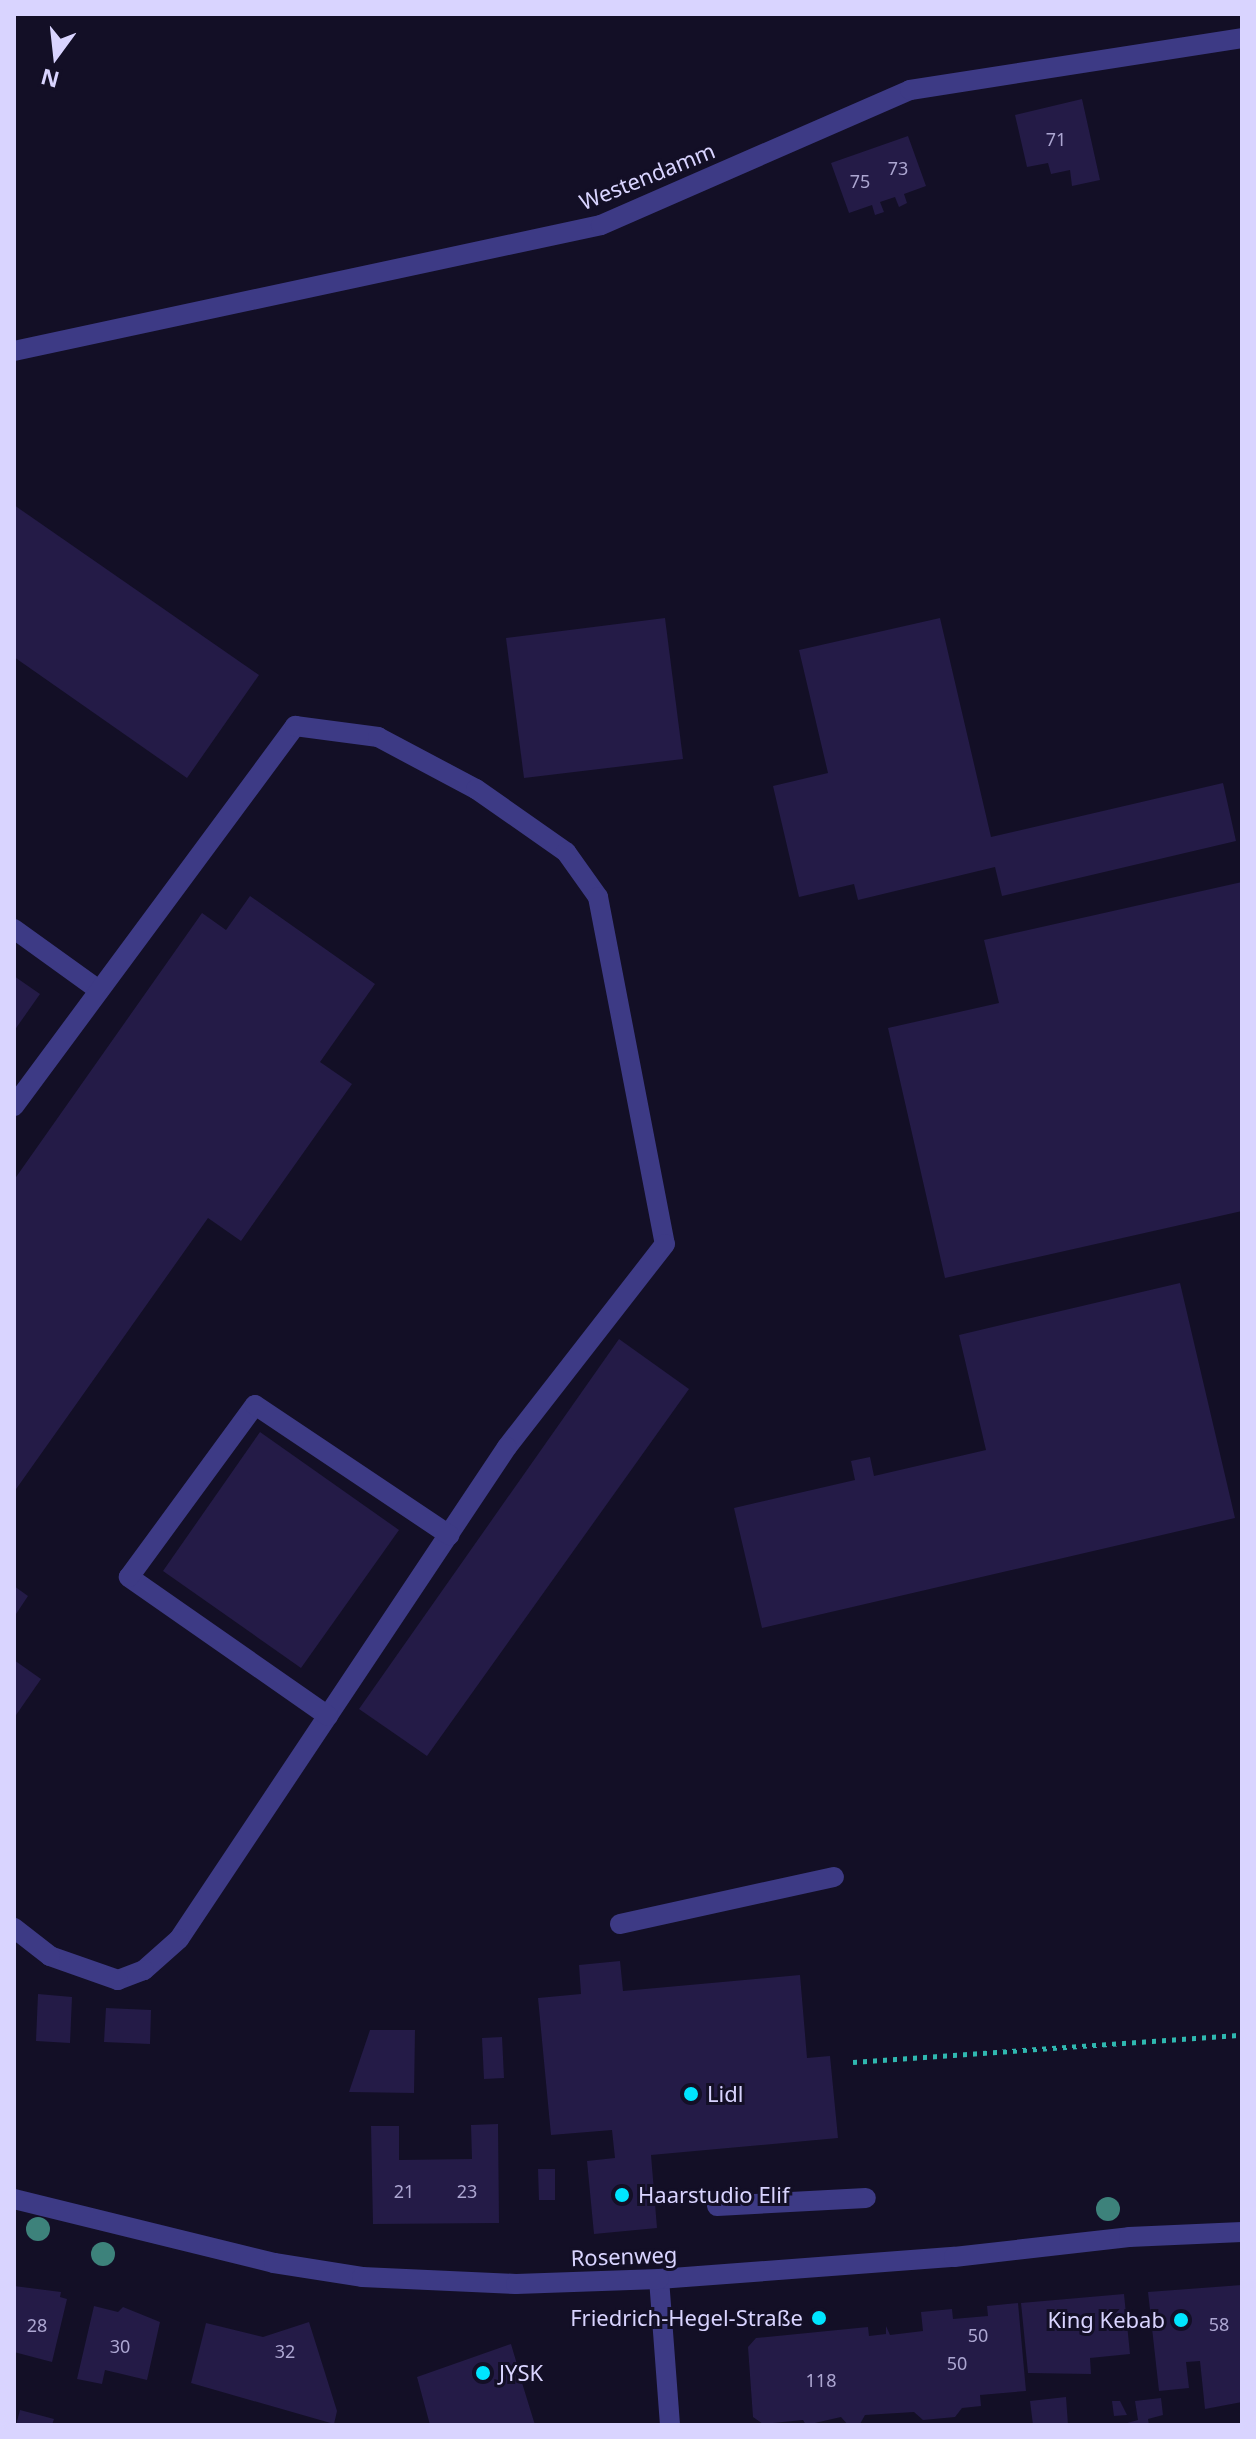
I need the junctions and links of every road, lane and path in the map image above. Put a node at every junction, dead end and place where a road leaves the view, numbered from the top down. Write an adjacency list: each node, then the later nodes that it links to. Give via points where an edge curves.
1 (1242, 38): 2 (street, Westendamm, via 910,90 601,225)
2 (14, 351)
3 (14, 929): 4 (street)
4 (99, 990): 5 (street); 6 (street, via 295,726 378,737 476,789 566,852 598,897 665,1244 507,1447)
5 (14, 1106)
6 (449, 1535): 7 (street); 7 (street, via 255,1405 129,1577)
7 (328, 1716): 10 (street, via 179,1939 144,1970 118,1980 50,1956)
8 (834, 1877): 9 (street)
9 (620, 1924)
10 (14, 1928)
11 (1242, 2035): 12 (path)
12 (853, 2062)
13 (866, 2198): 15 (street)
14 (14, 2199): 17 (street, Rosenweg, via 274,2263 362,2277 516,2284)
15 (717, 2206)
16 (1242, 2232): 17 (street, Rosenweg, via 1129,2237 939,2258)
17 (659, 2279): 18 (street)
18 (670, 2425)

